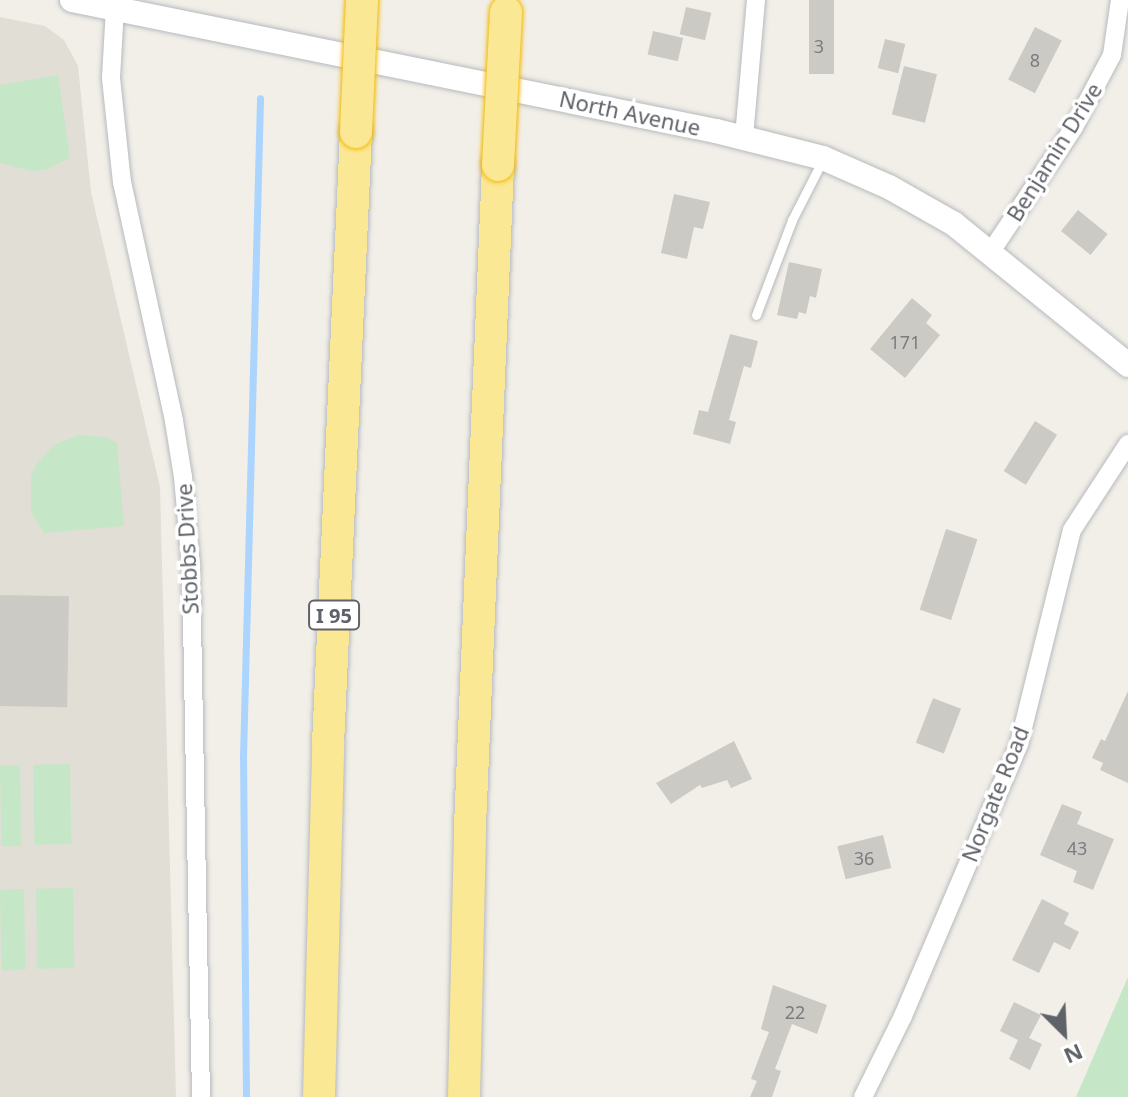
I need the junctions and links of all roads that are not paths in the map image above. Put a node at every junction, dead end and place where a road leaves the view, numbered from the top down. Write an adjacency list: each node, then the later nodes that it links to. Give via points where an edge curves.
1 (72, 0): 6 (main road, North Avenue)
2 (362, 0): 14 (highway, I 95, bridge, via 328,757)
3 (756, 0): 7 (street)
4 (1120, 0): 9 (street, Benjamin Drive, via 1112,55 1074,127)
5 (506, 6): 15 (highway, bridge, via 470,826)
6 (115, 8): 7 (main road, North Avenue); 13 (street, Stobbs Drive, via 111,78 122,182 174,421 191,567)
7 (744, 137): 8 (main road, North Avenue)
8 (823, 158): 9 (main road, North Avenue, via 889,187 954,224); 10 (lane, via 792,220)
9 (990, 253): 11 (main road, North Avenue)
10 (756, 315)
11 (1128, 365)
12 (1128, 444): 16 (street, Norgate Road, via 1072,530 1019,744)
13 (201, 1097)
14 (319, 1097)
15 (464, 1097)
16 (863, 1097)

